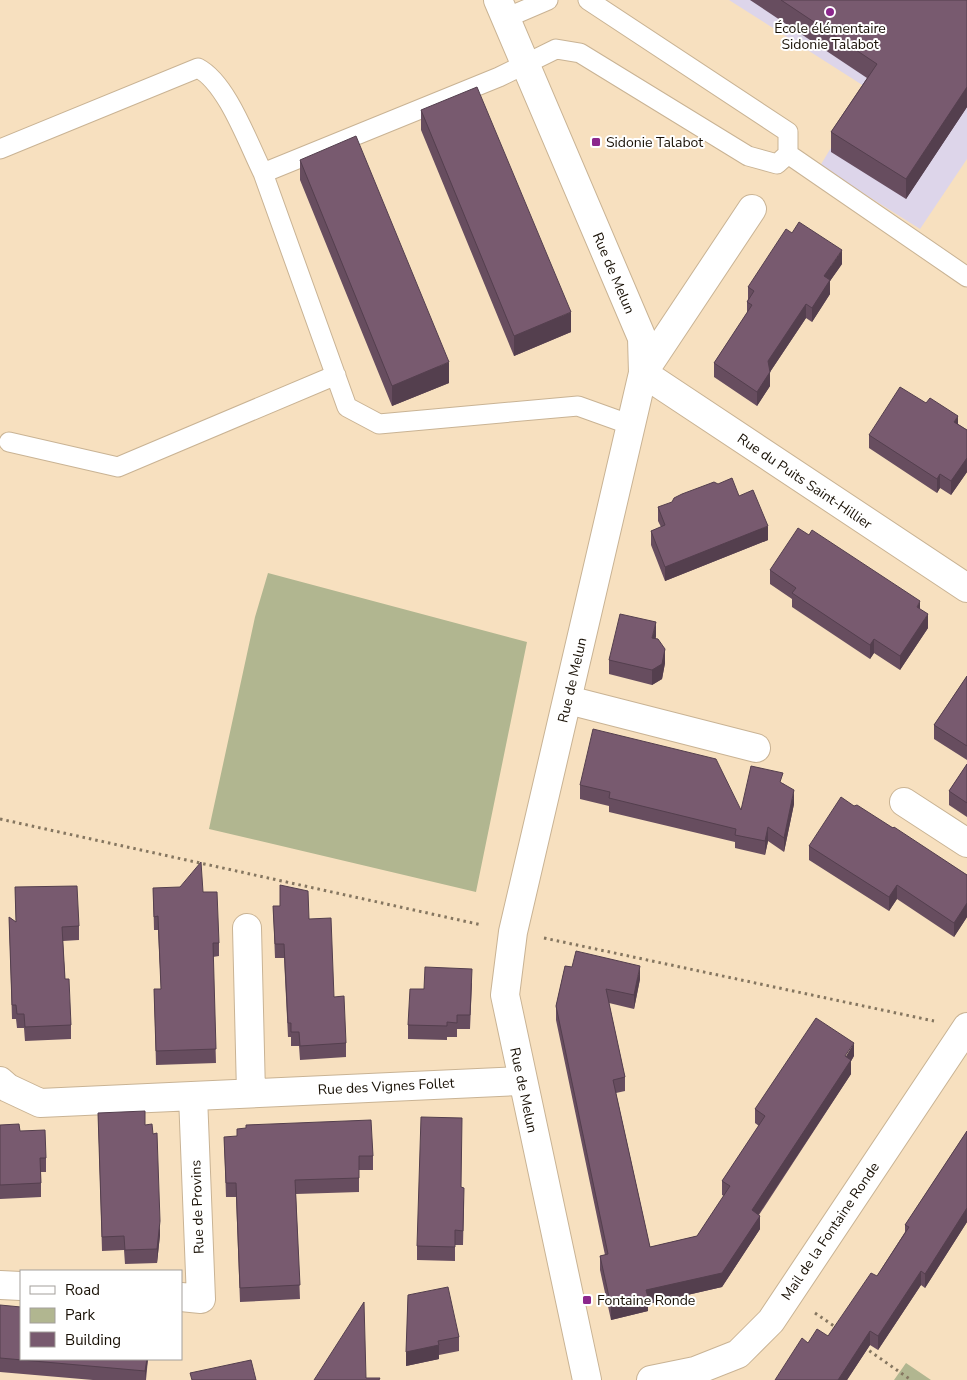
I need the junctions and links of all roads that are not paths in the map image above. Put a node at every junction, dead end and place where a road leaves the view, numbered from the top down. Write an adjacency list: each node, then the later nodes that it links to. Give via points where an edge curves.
1 (548, 0): 3 (lane)
2 (588, 0): 6 (lane, via 788,132)
3 (502, 9): 4 (street, Rue de Melun)
4 (527, 65): 6 (lane, via 556,49 580,53 748,156 777,164); 7 (lane); 10 (street, Rue de Melun, via 642,338)
5 (0, 149): 7 (lane, via 198,68 220,86)
6 (788, 154): 9 (lane)
7 (262, 173): 11 (lane)
8 (752, 209): 10 (street)
9 (967, 276)
10 (643, 373): 12 (street, Rue de Melun); 14 (street, Rue du Puits Saint-Hillier)
11 (336, 375): 12 (lane, via 347,407 380,424 578,406); 13 (lane, via 118,467)
12 (632, 425): 15 (street, Rue de Melun)
13 (10, 442)
14 (967, 588)
15 (568, 700): 16 (street); 22 (street, Rue de Melun, via 513,932 505,995)
16 (756, 748)
17 (904, 802): 18 (street)
18 (967, 843)
19 (247, 928): 23 (street)
20 (967, 1027): 28 (street, Mail de la Fontaine Ronde, via 771,1320 738,1354)
21 (0, 1081): 24 (street, Rue des Vignes Follet, via 40,1103)
22 (522, 1081): 23 (street, Rue des Vignes Follet); 29 (street, Rue de Melun)
23 (251, 1093): 24 (street, Rue des Vignes Follet)
24 (193, 1096): 27 (street, Rue de Provins, via 201,1298)
25 (0, 1285): 26 (street)
26 (20, 1286)
27 (182, 1297)
28 (696, 1375): 30 (street, Mail de la Fontaine Ronde)
29 (587, 1380)
30 (650, 1380)

